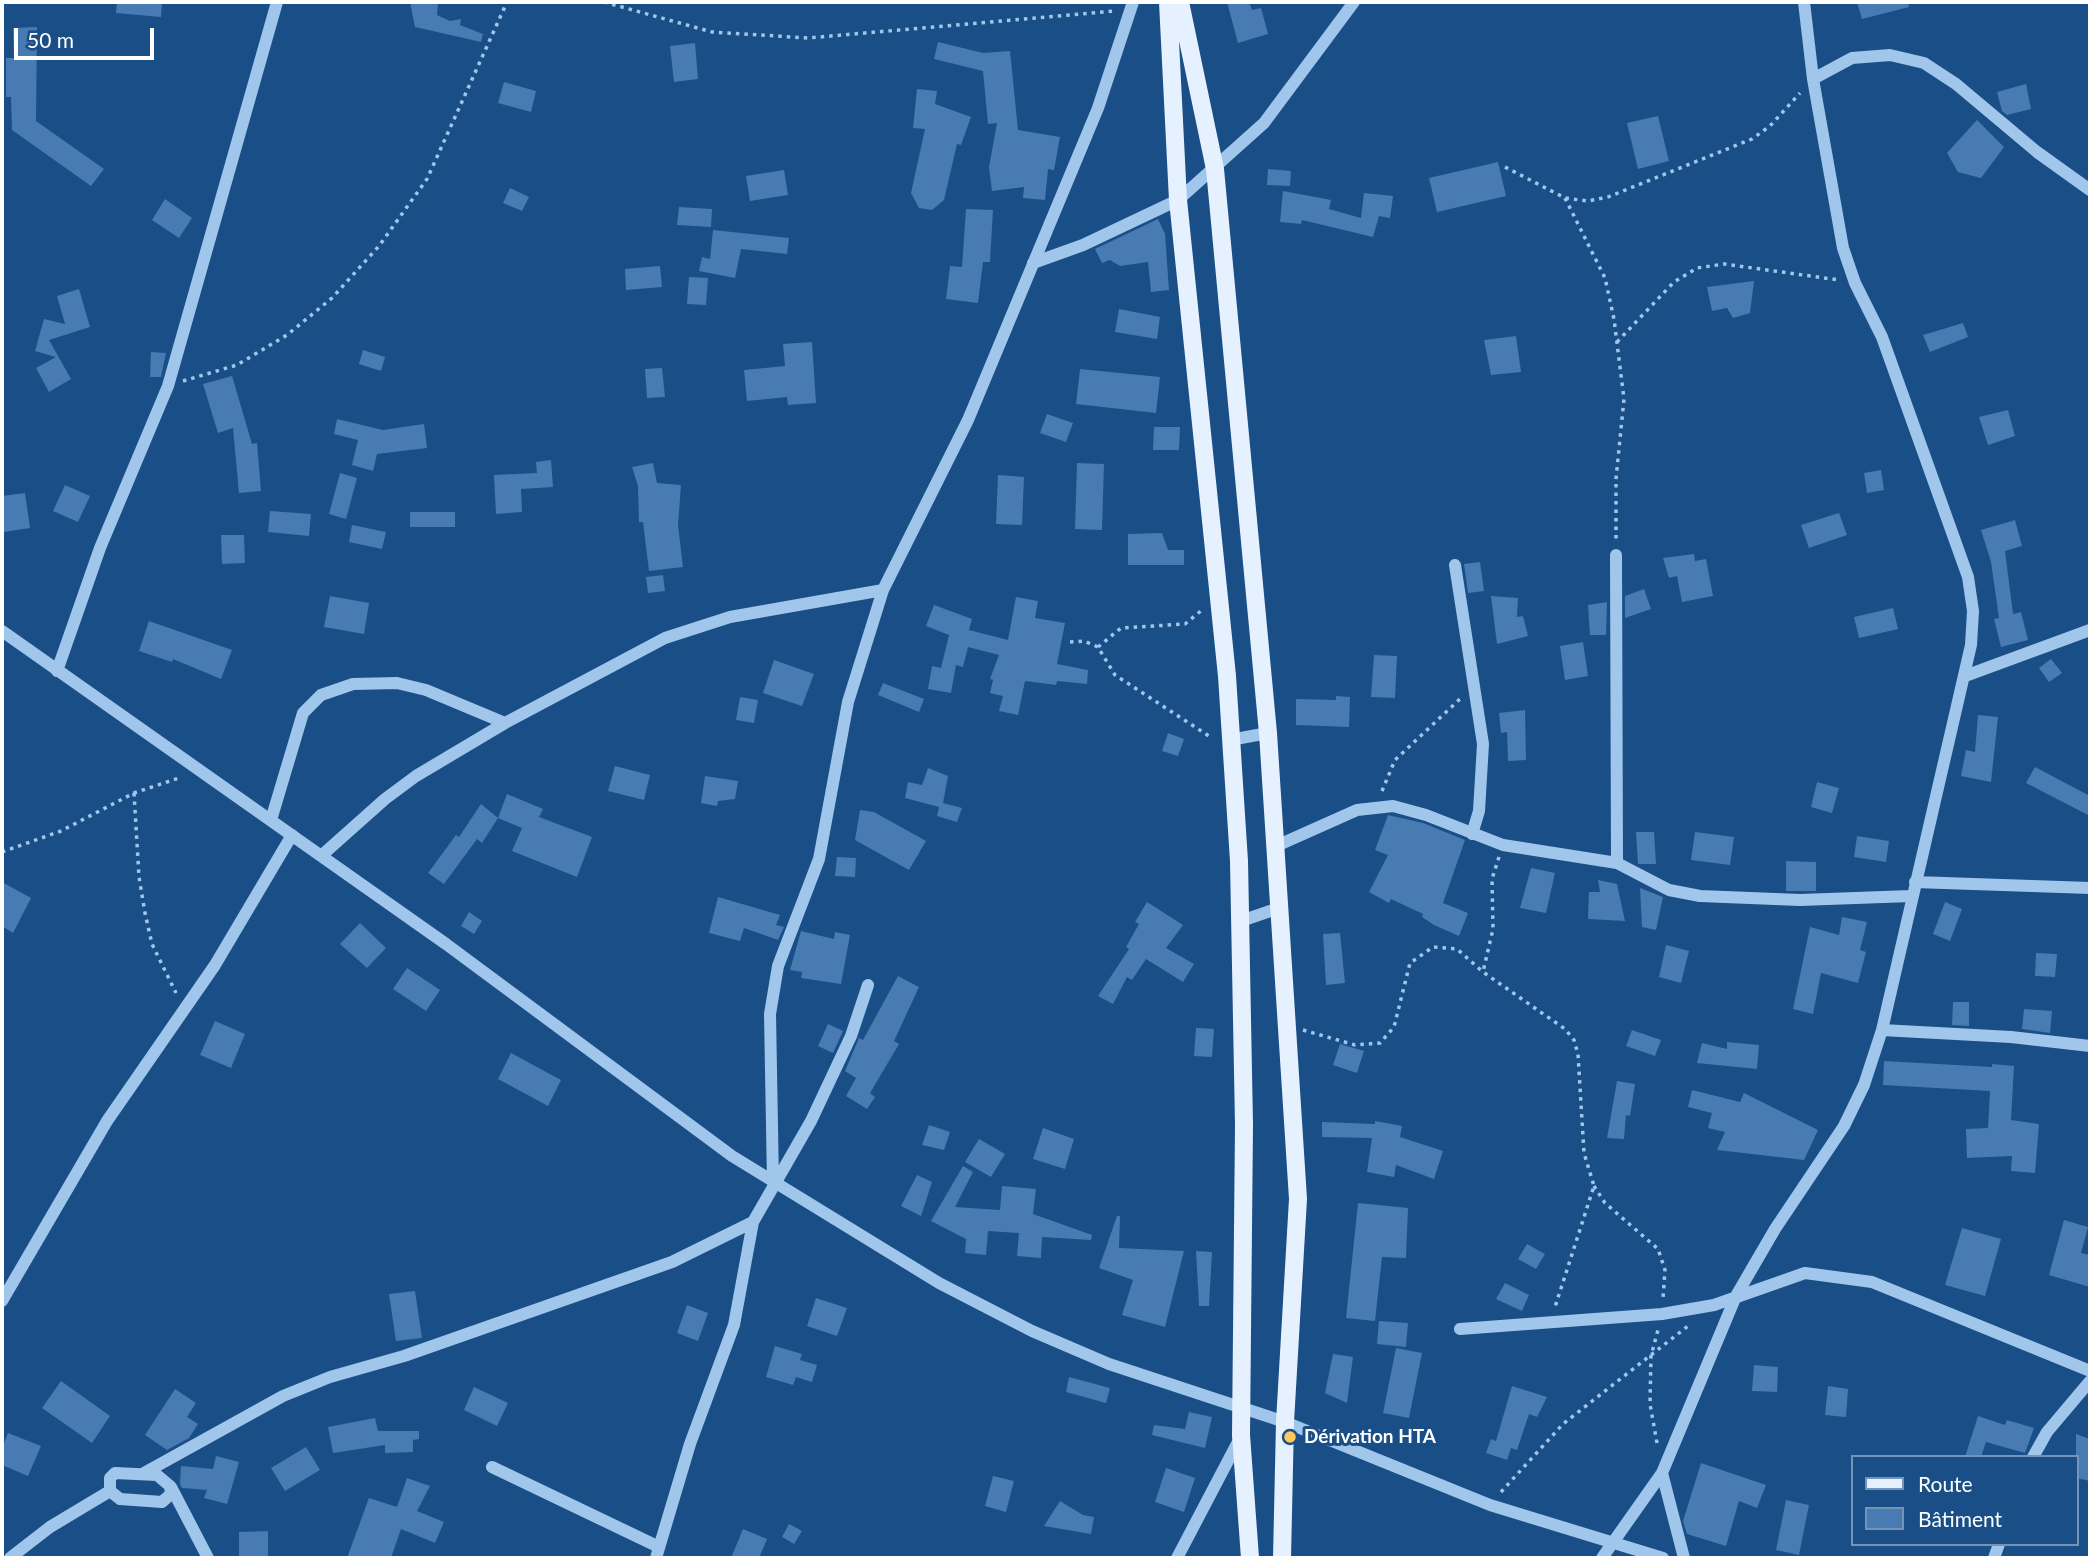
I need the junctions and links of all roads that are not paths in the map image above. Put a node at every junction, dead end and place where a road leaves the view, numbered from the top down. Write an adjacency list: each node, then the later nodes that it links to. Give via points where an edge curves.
1 (277, 2): 17 (street, via 168,386 100,548)
2 (1168, 2): 10 (main road)
3 (1180, 2): 8 (main road)
4 (1354, 2): 8 (street, via 1264,123)
5 (1804, 2): 7 (street)
6 (1132, 6): 11 (street, via 1098,108)
7 (1813, 79): 9 (street, via 1852,58 1890,55 1924,63); 18 (street, via 1835,213 1855,283 1882,337 1968,577 1973,611)
8 (1215, 169): 10 (street); 20 (main road)
9 (2090, 190)
10 (1178, 200): 11 (street); 21 (main road)
11 (1033, 263): 14 (street, via 968,420)
12 (1616, 555): 27 (street)
13 (1455, 565): 23 (street, via 1483,764)
14 (883, 590): 19 (street, via 730,617 665,638); 36 (street, via 848,702 819,859 778,967 770,1014)
15 (2090, 630): 18 (street)
16 (2, 631): 17 (street)
17 (57, 671): 22 (street)
18 (1965, 676): 28 (street)
19 (505, 723): 22 (street, via 426,690 397,683 353,684 321,695 303,713); 26 (street, via 406,783)
20 (1268, 733): 21 (street); 25 (main road)
21 (1230, 740): 32 (main road)
22 (271, 820): 24 (street)
23 (1472, 834): 25 (street, via 1426,815 1377,806 1357,810); 27 (street, via 1503,845)
24 (292, 835): 26 (street); 39 (street, via 176,1026 107,1121)
25 (1274, 847): 31 (main road)
26 (321, 856): 36 (street)
27 (1617, 863): 30 (street, via 1669,890 1700,896 1800,900)
28 (1915, 882): 29 (street); 30 (street)
29 (2090, 888)
30 (1911, 896): 34 (street)
31 (1279, 908): 32 (street); 44 (main road, via 1298,1199)
32 (1241, 921): 43 (main road)
33 (868, 985): 36 (street, via 851,1035 811,1121)
34 (1882, 1030): 35 (street); 38 (street, via 1864,1085 1844,1126)
35 (2090, 1046)
36 (773, 1183): 37 (street); 43 (street, via 939,1283 1032,1331 1109,1364)
37 (753, 1222): 48 (street, via 673,1262 404,1356 318,1381); 53 (street, via 734,1325 690,1444)
38 (1736, 1296): 40 (street, via 1714,1305 1662,1314); 41 (street, via 1805,1273 1846,1276 1872,1282); 49 (street)
39 (2, 1301)
40 (1460, 1329)
41 (2090, 1371)
42 (2090, 1381): 46 (street, via 2047,1432)
43 (1243, 1410): 44 (street); 45 (main road)
44 (1285, 1422): 52 (street, via 1490,1505); 58 (main road)
45 (1241, 1435): 56 (street); 57 (main road)
46 (2034, 1455)
47 (492, 1466): 53 (street)
48 (144, 1473): 50 (street, via 165,1479); 51 (street, via 115,1474 110,1478)
49 (1662, 1473): 52 (street); 61 (street)
50 (170, 1486): 51 (street, via 168,1500 152,1503 120,1499); 55 (street)
51 (110, 1491): 54 (street)
52 (1611, 1544): 59 (street); 60 (street)
53 (657, 1553)
54 (10, 1558)
55 (208, 1558)
56 (1177, 1558)
57 (1250, 1558)
58 (1282, 1558)
59 (1602, 1558)
60 (1663, 1558)
61 (1684, 1558)

